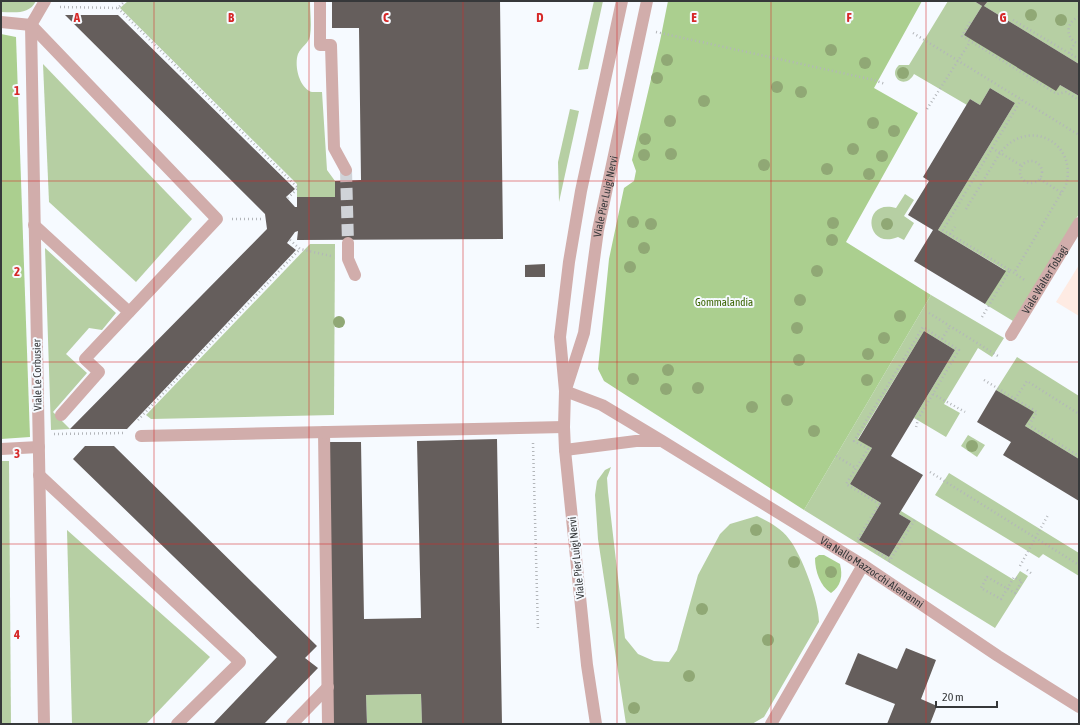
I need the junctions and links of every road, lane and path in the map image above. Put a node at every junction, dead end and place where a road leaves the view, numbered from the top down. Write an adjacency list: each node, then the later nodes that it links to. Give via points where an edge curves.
1 (125, 1): 6 (path)
2 (320, 1): 28 (street, via 320,45 331,45 334,148)
3 (622, 1): 53 (street, Viale Pier Luigi Nervi, via 581,191 569,262 560,337)
4 (647, 1): 53 (street, Viale Pier Luigi Nervi, via 598,230 584,333)
5 (44, 4): 6 (path); 11 (street)
6 (118, 8): 31 (path, via 298,188)
7 (1079, 17): 15 (path, via 1068,27 1069,36)
8 (1013, 20): 17 (path)
9 (1, 22): 11 (street)
10 (970, 22): 14 (path, via 962,36)
11 (31, 25): 33 (street); 36 (street, Viale Le Corbusier)
12 (654, 31): 20 (path)
13 (913, 33): 19 (path)
14 (970, 42): 19 (path); 22 (path, via 1057,94 1066,92)
15 (1075, 43): 16 (path); 17 (path)
16 (1079, 44)
17 (1069, 53): 18 (path)
18 (1079, 59)
19 (958, 61): 21 (path); 23 (path)
20 (885, 84)
21 (1021, 100): 24 (path); 25 (path)
22 (1079, 100)
23 (927, 109)
24 (1079, 135)
25 (992, 148): 26 (path); 38 (path, via 943,230)
26 (1000, 153): 27 (path); 30 (path, via 1012,140 1021,136 1048,139 1064,154 1068,167 1068,176); 32 (path)
27 (1022, 166): 29 (path, via 1020,174 1024,180 1034,183); 29 (path, via 1032,161 1039,163 1043,172)
28 (346, 170)
29 (1040, 179): 30 (path)
30 (1062, 193): 43 (path)
31 (288, 198)
32 (966, 209)
33 (217, 220): 34 (path); 45 (street)
34 (264, 220)
35 (1079, 223): 49 (street, Viale Walter Tobagi)
36 (34, 225): 45 (street); 66 (street, Viale Le Corbusier)
37 (955, 227): 38 (path)
38 (950, 234): 47 (path, via 1010,270)
39 (290, 240): 41 (path)
40 (348, 243): 42 (street)
41 (300, 249): 42 (path); 59 (path)
42 (348, 259): 44 (street)
43 (1014, 273)
44 (355, 275)
45 (129, 312): 58 (street, via 85,359 99,372)
46 (929, 313): 48 (path)
47 (982, 317)
48 (950, 326): 50 (path); 51 (path)
49 (1010, 335)
50 (942, 339): 54 (path, via 959,350); 74 (path, via 923,327 854,441 868,449)
51 (998, 356)
52 (984, 380): 55 (path)
53 (565, 391): 62 (street, Viale Pier Luigi Nervi); 68 (street, Via Nallo Mazzocchi Alemanni, via 602,405)
54 (933, 394): 56 (path); 63 (path, via 918,419)
55 (1015, 399): 57 (path, via 1027,381); 73 (path, via 1037,412 1029,425)
56 (965, 412)
57 (1079, 414)
58 (61, 415)
59 (136, 422)
60 (130, 427): 65 (path)
61 (533, 427): 62 (street); 64 (street); 90 (path)
62 (564, 427): 71 (street, Viale Pier Luigi Nervi)
63 (916, 428)
64 (324, 432): 67 (street); 91 (street)
65 (125, 433): 66 (path); 67 (path)
66 (38, 434): 69 (street, Viale Le Corbusier)
67 (141, 436)
68 (662, 441): 71 (street, via 636,441); 84 (street, Via Nallo Mazzocchi Alemanni)
69 (39, 447): 70 (street); 76 (street, Viale Le Corbusier)
70 (1, 449)
71 (565, 450): 97 (street, Viale Pier Luigi Nervi, via 587,665)
72 (836, 456): 74 (path)
73 (1079, 456)
74 (856, 468): 80 (path, via 846,484 879,504 857,540)
75 (930, 472): 79 (path)
76 (39, 475): 93 (street, Viale Le Corbusier); 94 (street, via 240,662)
77 (1048, 516): 79 (path)
78 (916, 518): 82 (path)
79 (1036, 538): 85 (path); 86 (path)
80 (864, 544)
81 (870, 548): 82 (path)
82 (890, 560): 83 (path)
83 (887, 564)
84 (863, 565): 92 (street, Via Nallo Mazzocchi Alemanni); 98 (street)
85 (1079, 565)
86 (1020, 566)
87 (1027, 570): 88 (path)
88 (1032, 574)
89 (1007, 589): 89 (path, via 1014,577 1022,582 1015,593); 89 (path, via 987,577 981,588 1000,599)
90 (538, 631)
91 (328, 687): 95 (street); 96 (street)
92 (1079, 707)
93 (44, 724)
94 (177, 724)
95 (292, 724)
96 (328, 724)
97 (596, 724)
98 (771, 724)

